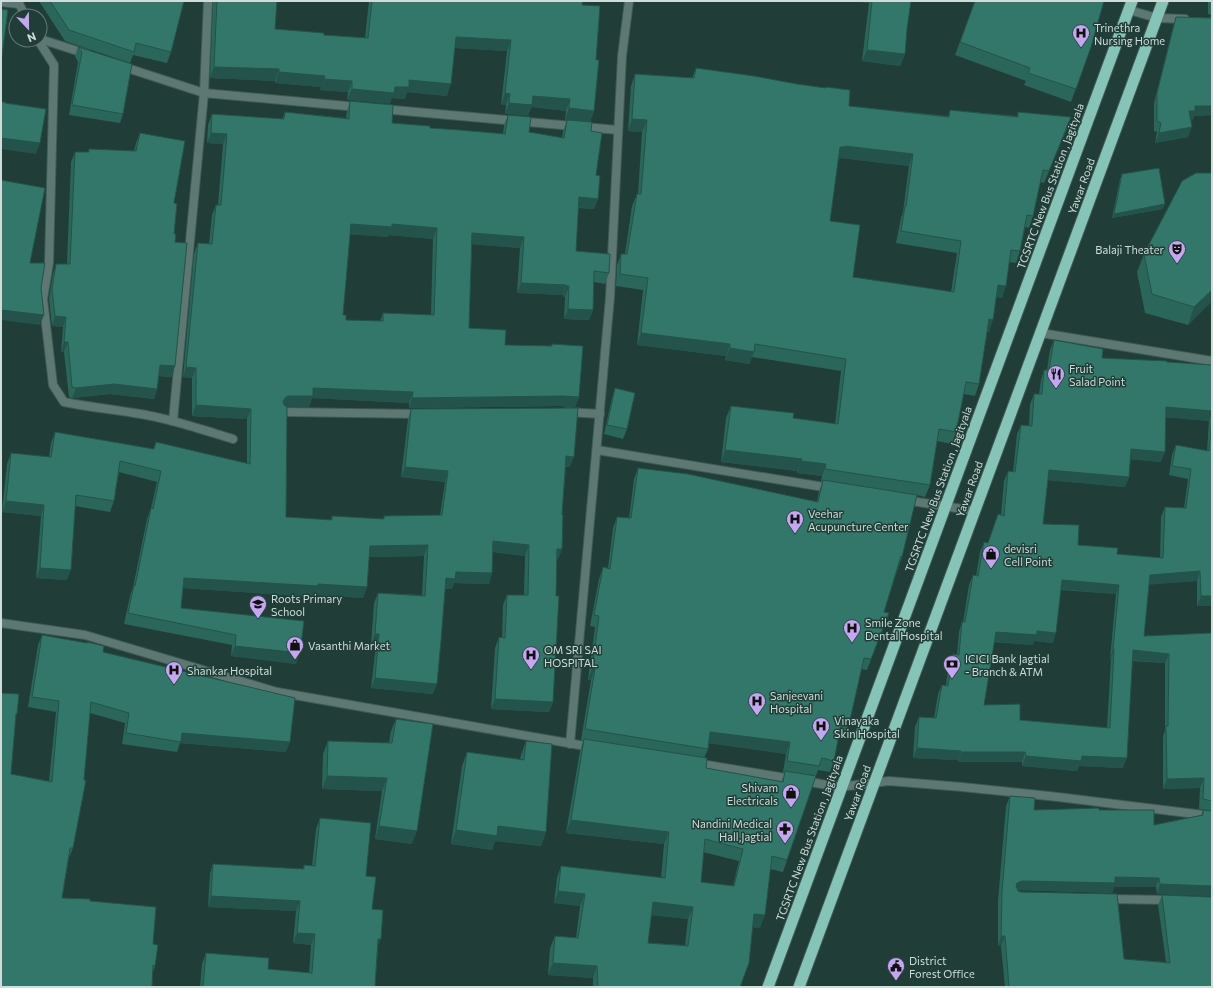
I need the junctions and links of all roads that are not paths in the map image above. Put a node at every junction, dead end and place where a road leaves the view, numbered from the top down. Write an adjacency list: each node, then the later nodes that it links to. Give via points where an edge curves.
1 (208, 1): 13 (street)
2 (629, 1): 14 (street, via 622,56)
3 (1164, 1): 7 (highway, Yawar Road)
4 (1, 2): 5 (street)
5 (18, 3)
6 (1131, 6): 7 (street); 26 (highway, TGSRTC New Bus Station , Jagityala)
7 (1157, 18): 8 (street); 15 (highway, Yawar Road)
8 (1196, 20)
9 (48, 43): 11 (street)
10 (44, 48): 21 (street, via 54,65 49,263 43,299 53,385 64,402)
11 (92, 56)
12 (115, 64): 13 (street)
13 (204, 93): 14 (street); 21 (street)
14 (618, 130): 20 (street, via 610,298)
15 (1041, 333): 16 (street); 27 (highway, Yawar Road)
16 (1212, 361)
17 (284, 412): 19 (street)
18 (559, 412): 20 (street)
19 (431, 414)
20 (600, 414): 23 (street)
21 (173, 421): 22 (street)
22 (233, 439)
23 (597, 450): 24 (street); 29 (street)
24 (837, 489)
25 (899, 499): 26 (street)
26 (946, 506): 27 (street); 33 (highway, TGSRTC New Bus Station , Jagityala)
27 (975, 511): 32 (highway, Yawar Road)
28 (1, 623): 29 (street, via 85,635 277,692)
29 (570, 744): 30 (street)
30 (602, 749)
31 (689, 762): 33 (street)
32 (875, 783): 33 (street); 34 (street, via 889,781 962,787); 38 (highway, Yawar Road)
33 (842, 787): 37 (highway, TGSRTC New Bus Station , Jagityala)
34 (1212, 816)
35 (1096, 898): 36 (street)
36 (1181, 900)
37 (768, 987)
38 (799, 987)

